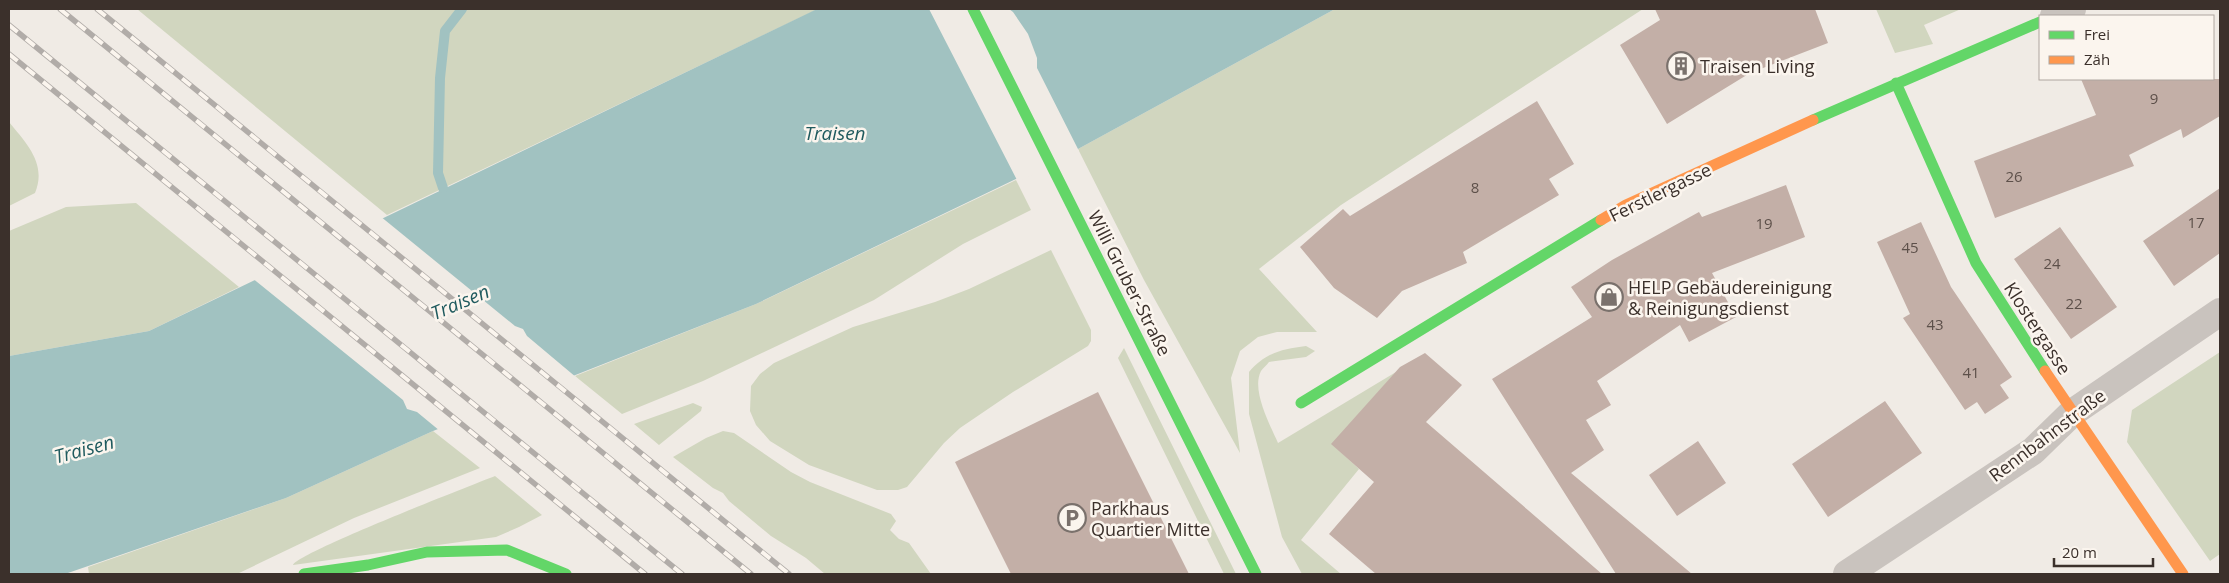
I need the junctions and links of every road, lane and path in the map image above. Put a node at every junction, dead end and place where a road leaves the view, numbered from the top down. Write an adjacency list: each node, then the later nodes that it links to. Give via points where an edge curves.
1 (973, 9): 11 (street, Willi Gruber-Straße)
2 (2072, 9): 3 (street)
3 (2057, 15)
4 (2039, 22): 5 (street, Ferstlergasse)
5 (1896, 83): 7 (street, Ferstlergasse, via 1626,205); 8 (street, Klostergasse, via 1976,263)
6 (2220, 312): 8 (street, Rennbahnstraße)
7 (1301, 403)
8 (2072, 413): 12 (street, Rennbahnstraße, via 2033,450); 13 (street, Klostergasse)
9 (304, 574): 10 (street, via 427,552 507,550)
10 (566, 574)
11 (1256, 574)
12 (1848, 574)
13 (2183, 574)

